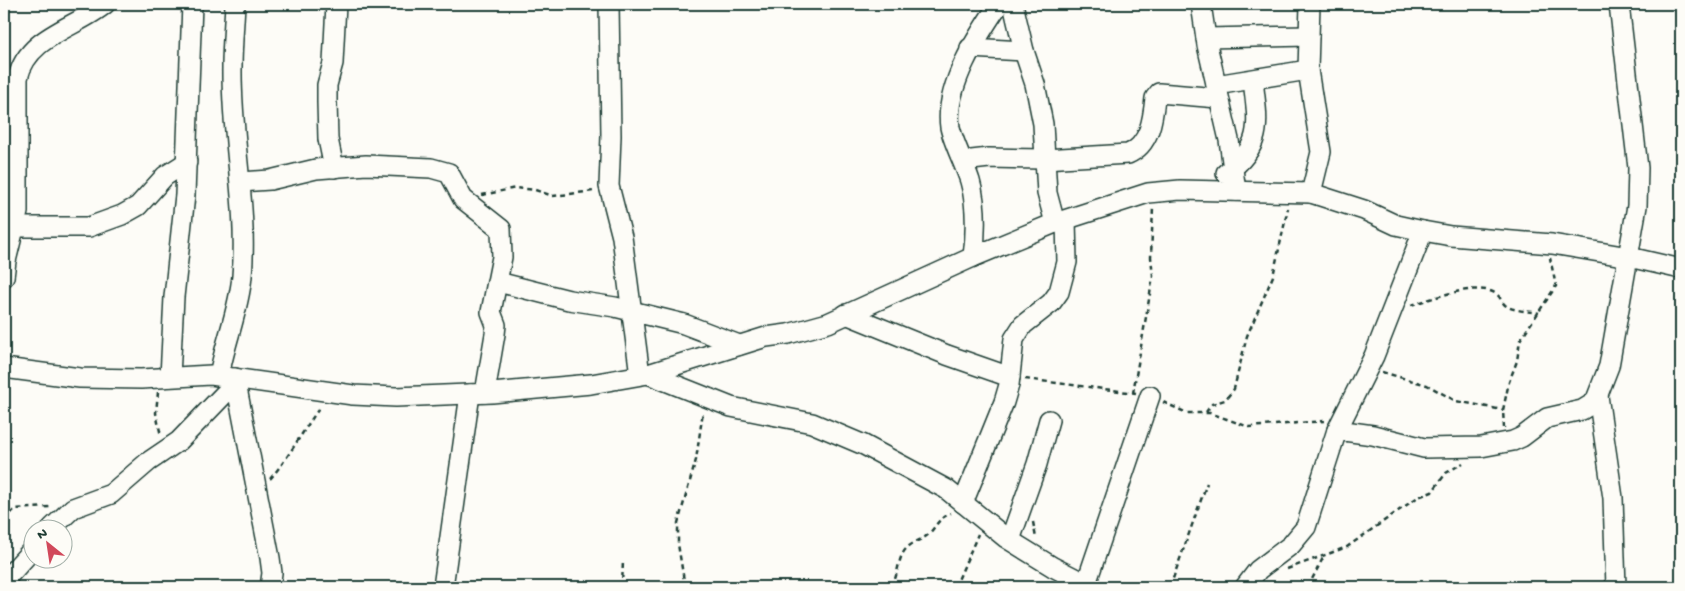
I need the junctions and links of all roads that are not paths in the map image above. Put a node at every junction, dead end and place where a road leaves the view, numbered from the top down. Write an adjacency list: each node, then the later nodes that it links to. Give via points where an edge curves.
1 (105, 4): 31 (street, via 37,46 22,62 18,78 19,201)
2 (192, 4): 21 (street)
3 (235, 4): 25 (street, via 232,68)
4 (336, 4): 23 (street, via 334,63 327,85 328,139)
5 (609, 4): 39 (street, via 610,189 622,237)
6 (999, 4): 14 (street)
7 (1013, 4): 15 (street)
8 (1201, 4): 13 (street)
9 (1310, 4): 11 (street)
10 (1619, 4): 35 (street, via 1638,168 1637,206)
11 (1309, 36): 12 (street); 17 (street)
12 (1225, 37): 13 (street); 16 (street)
13 (1206, 38): 16 (street)
14 (970, 48): 15 (street); 22 (street, via 950,116 952,133)
15 (1024, 51): 20 (street, via 1043,124)
16 (1211, 63): 19 (street)
17 (1308, 70): 18 (street); 28 (street, via 1321,152)
18 (1253, 81): 19 (street); 24 (street, via 1258,122 1256,141)
19 (1217, 92): 20 (street, via 1183,96 1162,92 1156,98 1147,137 1135,151); 24 (street)
20 (1044, 160): 22 (street, via 1011,157); 29 (street, via 1047,193)
21 (187, 162): 31 (street, via 165,176 138,206 122,215 89,227); 44 (street)
22 (963, 162): 30 (street, via 973,194)
23 (334, 168): 25 (street); 38 (street, via 407,166 442,170 452,176 464,199 501,229 502,257)
24 (1233, 169): 26 (street); 27 (street)
25 (241, 182): 46 (street, via 242,276)
26 (1203, 190): 27 (street); 29 (street, via 1154,193)
27 (1236, 191): 28 (street)
28 (1311, 193): 32 (street, via 1364,210 1396,225)
29 (1061, 222): 33 (street); 45 (street, via 1067,262 1059,292 1051,303 1023,325 1014,339)
30 (975, 226): 33 (street); 34 (street)
31 (15, 227): 37 (street)
32 (1423, 231): 35 (street, via 1546,244); 51 (street, via 1370,365)
33 (998, 247): 34 (street)
34 (973, 257): 40 (street)
35 (1629, 257): 36 (street); 49 (street, via 1609,366)
36 (1681, 270)
37 (4, 277)
38 (498, 282): 39 (street); 47 (street, via 491,312 496,325)
39 (630, 311): 41 (street, via 684,324); 43 (street)
40 (846, 314): 41 (street, via 828,323); 45 (street)
41 (739, 345): 43 (street)
42 (4, 363): 44 (street, via 80,378)
43 (644, 374): 47 (street, via 591,384); 52 (street, via 731,407 812,423 891,458)
44 (167, 377): 46 (street)
45 (1010, 378): 52 (street, via 1004,402)
46 (230, 379): 47 (street, via 353,395 396,397); 53 (street, via 197,424 111,494 73,508); 58 (street, via 272,573)
47 (477, 393): 59 (street)
48 (1141, 394): 57 (street)
49 (1598, 396): 51 (street, via 1589,406 1547,418 1522,437 1481,447 1424,448); 61 (street, via 1614,498)
50 (1049, 420): 54 (street)
51 (1339, 426): 60 (street, via 1306,527 1291,545 1258,570)
52 (963, 502): 54 (street)
53 (62, 518)
54 (1010, 540): 57 (street)
55 (22, 561): 56 (street)
56 (4, 581)
57 (1089, 586)
58 (270, 587)
59 (443, 587)
60 (1245, 587)
61 (1616, 587)

